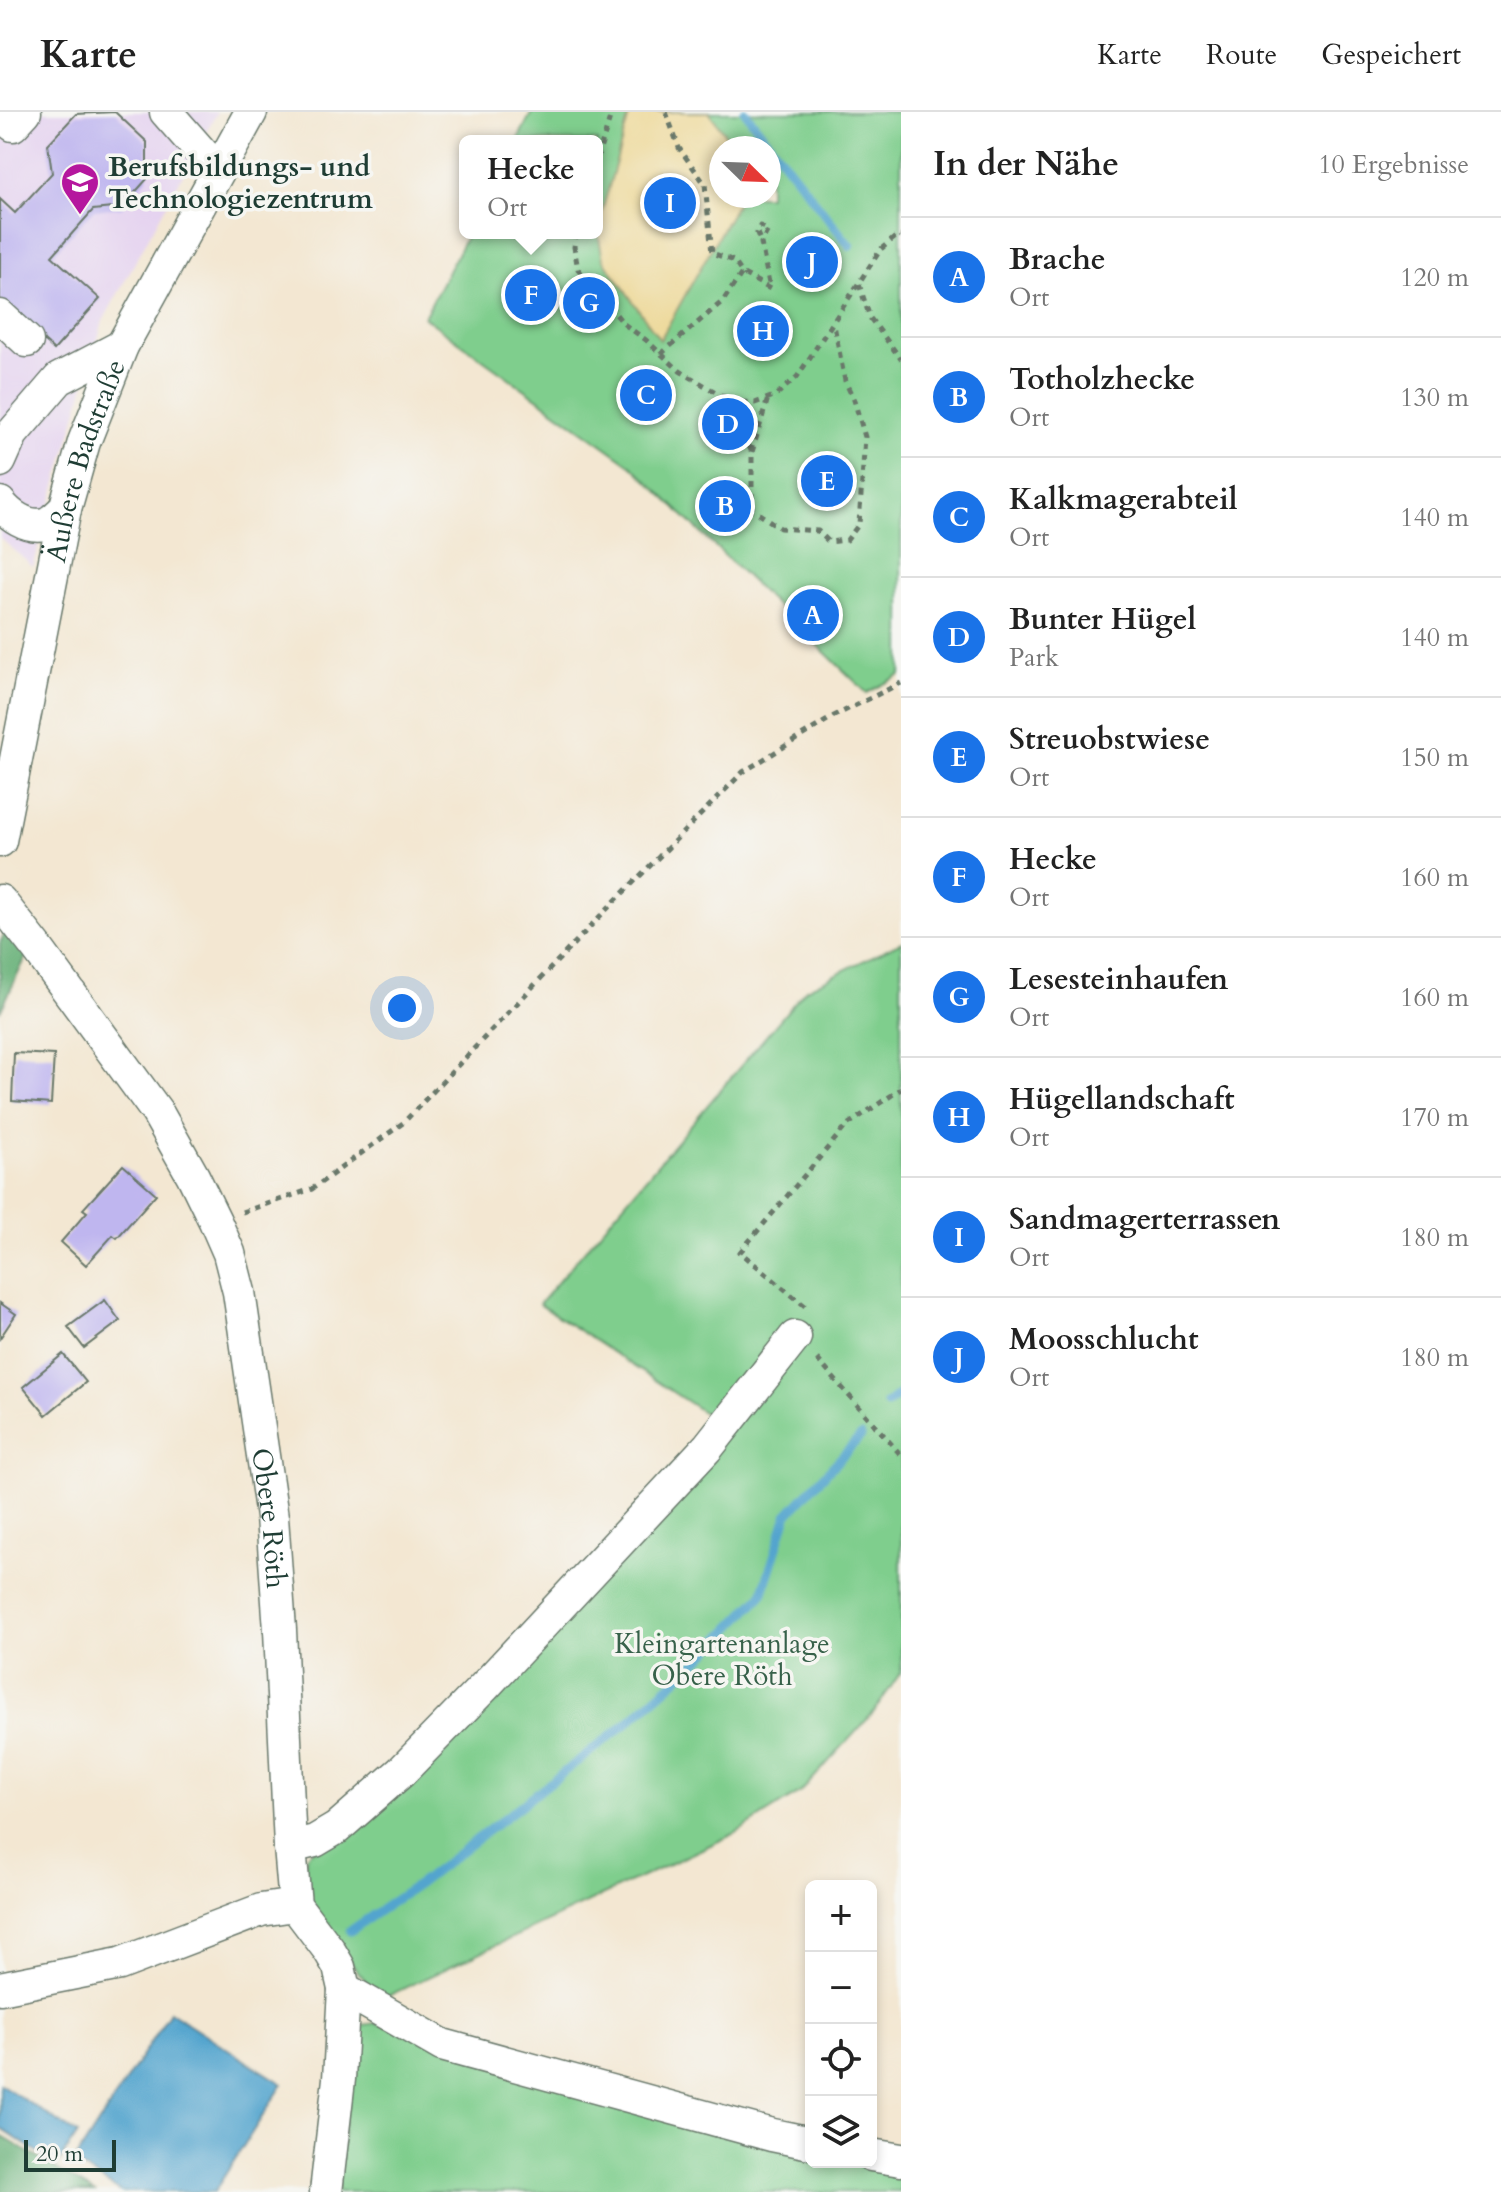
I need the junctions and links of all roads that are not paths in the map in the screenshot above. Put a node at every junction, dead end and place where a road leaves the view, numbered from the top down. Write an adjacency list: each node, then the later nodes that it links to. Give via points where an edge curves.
1 (25, 112): 4 (street, via 13,125)
2 (166, 112): 5 (street)
3 (251, 112): 5 (street, Äußere Badstraße)
4 (0, 113)
5 (218, 171): 8 (street, Äußere Badstraße)
6 (0, 316): 7 (street)
7 (27, 341)
8 (122, 346): 9 (street, via 59,379 12,434); 11 (street, Äußere Badstraße, via 84,442)
9 (0, 461)
10 (0, 503): 11 (street, via 9,515 30,524 45,524)
11 (65, 509): 12 (street, Äußere Badstraße)
12 (0, 841)
13 (0, 901): 15 (street, Obere Röth, via 157,1112 229,1253 272,1517)
14 (795, 1337): 15 (street, via 708,1447 401,1772 337,1828)
15 (290, 1847): 16 (street, Obere Röth)
16 (295, 1905): 17 (street, via 261,1910 120,1964); 18 (street, via 339,1967)
17 (0, 1988)
18 (344, 1989): 19 (street, via 442,2045); 22 (street)
19 (805, 2142)
20 (877, 2156): 21 (street)
21 (901, 2160)
22 (326, 2192)

